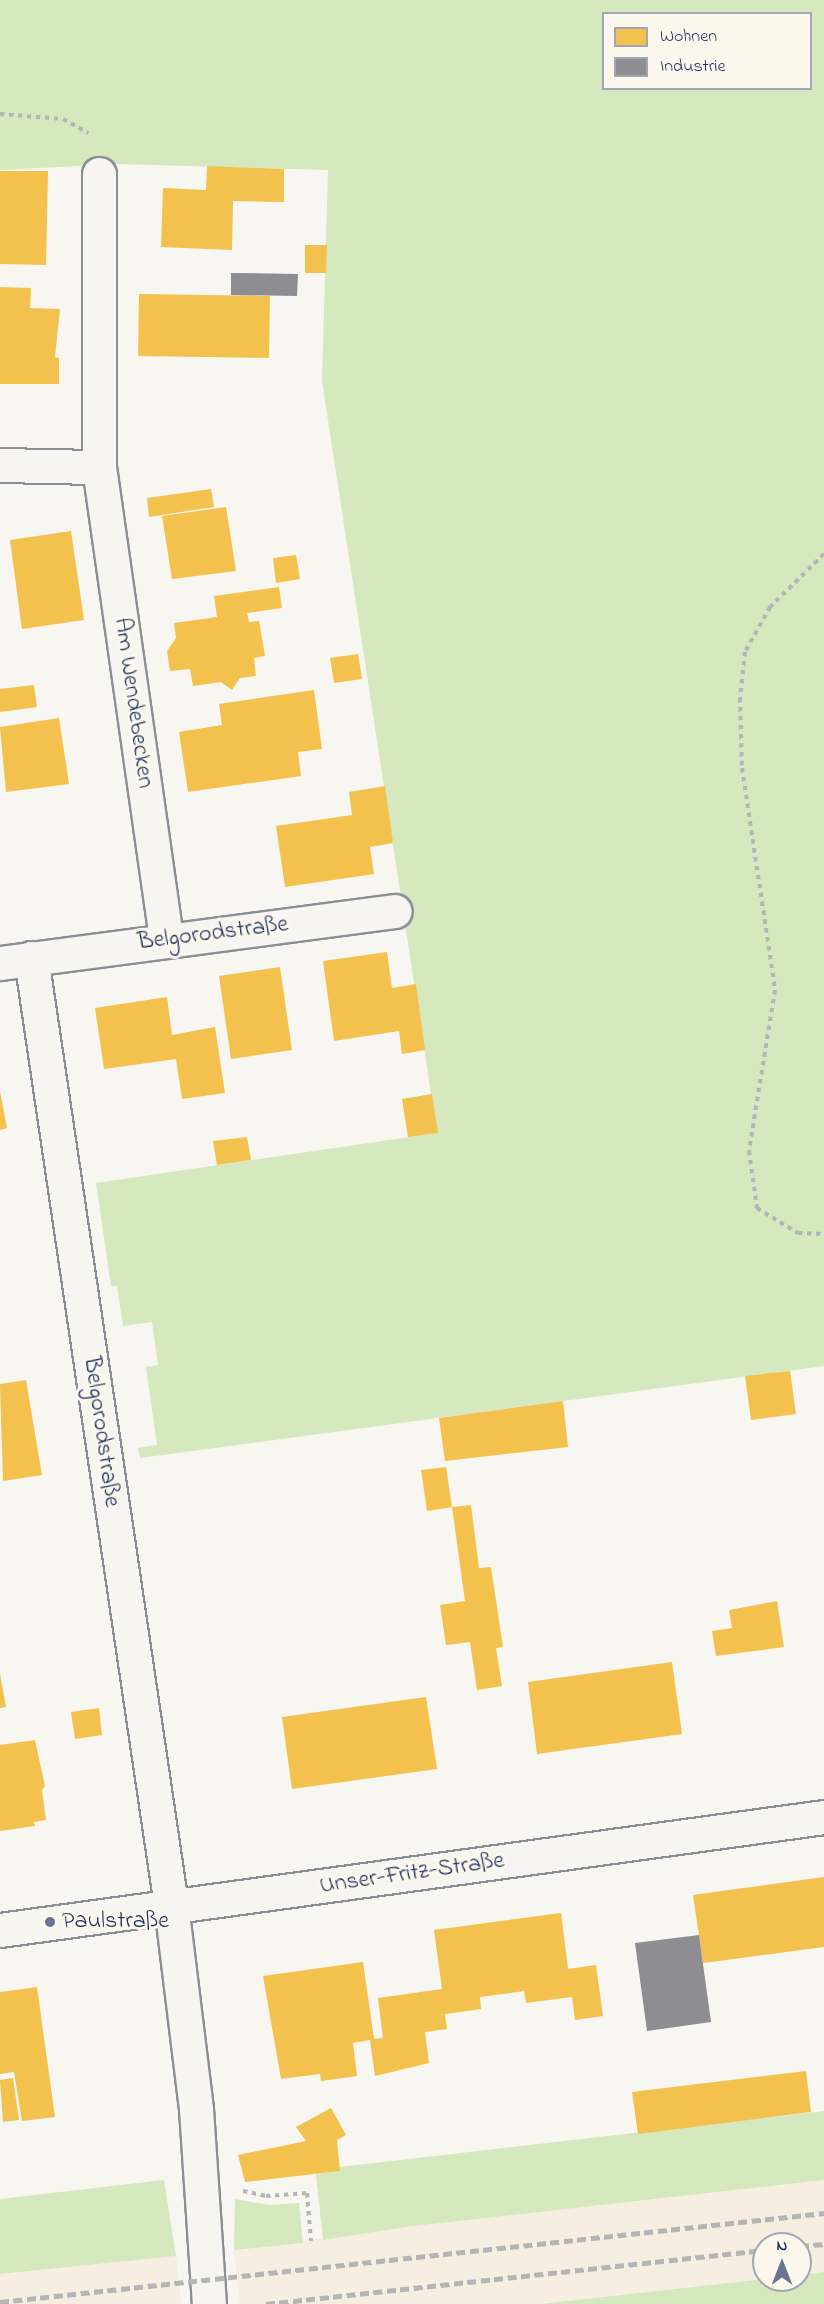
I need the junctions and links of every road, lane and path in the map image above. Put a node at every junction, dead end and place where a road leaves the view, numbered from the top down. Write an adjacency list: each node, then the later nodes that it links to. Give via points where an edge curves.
1 (0, 114): 2 (path, via 63,119 87,132 98,147)
2 (99, 174): 4 (street, Am Wendebecken)
3 (0, 465): 4 (street)
4 (99, 467): 7 (street, Am Wendebecken)
5 (824, 554): 9 (path, via 770,607 745,652 740,698 742,768 775,990 749,1151 757,1208 798,1233)
6 (395, 911): 7 (street, Belgorodstraße)
7 (166, 940): 8 (street, Belgorodstraße)
8 (16, 961): 11 (street, Belgorodstraße)
9 (824, 1234)
10 (824, 1817): 11 (street, Unser-Fritz-Straße)
11 (171, 1905): 12 (street, Unser-Fritz-Straße); 15 (street, via 196,2109)
12 (0, 1930)
13 (266, 2196): 14 (path, via 307,2193)
14 (311, 2241)
15 (209, 2304)

